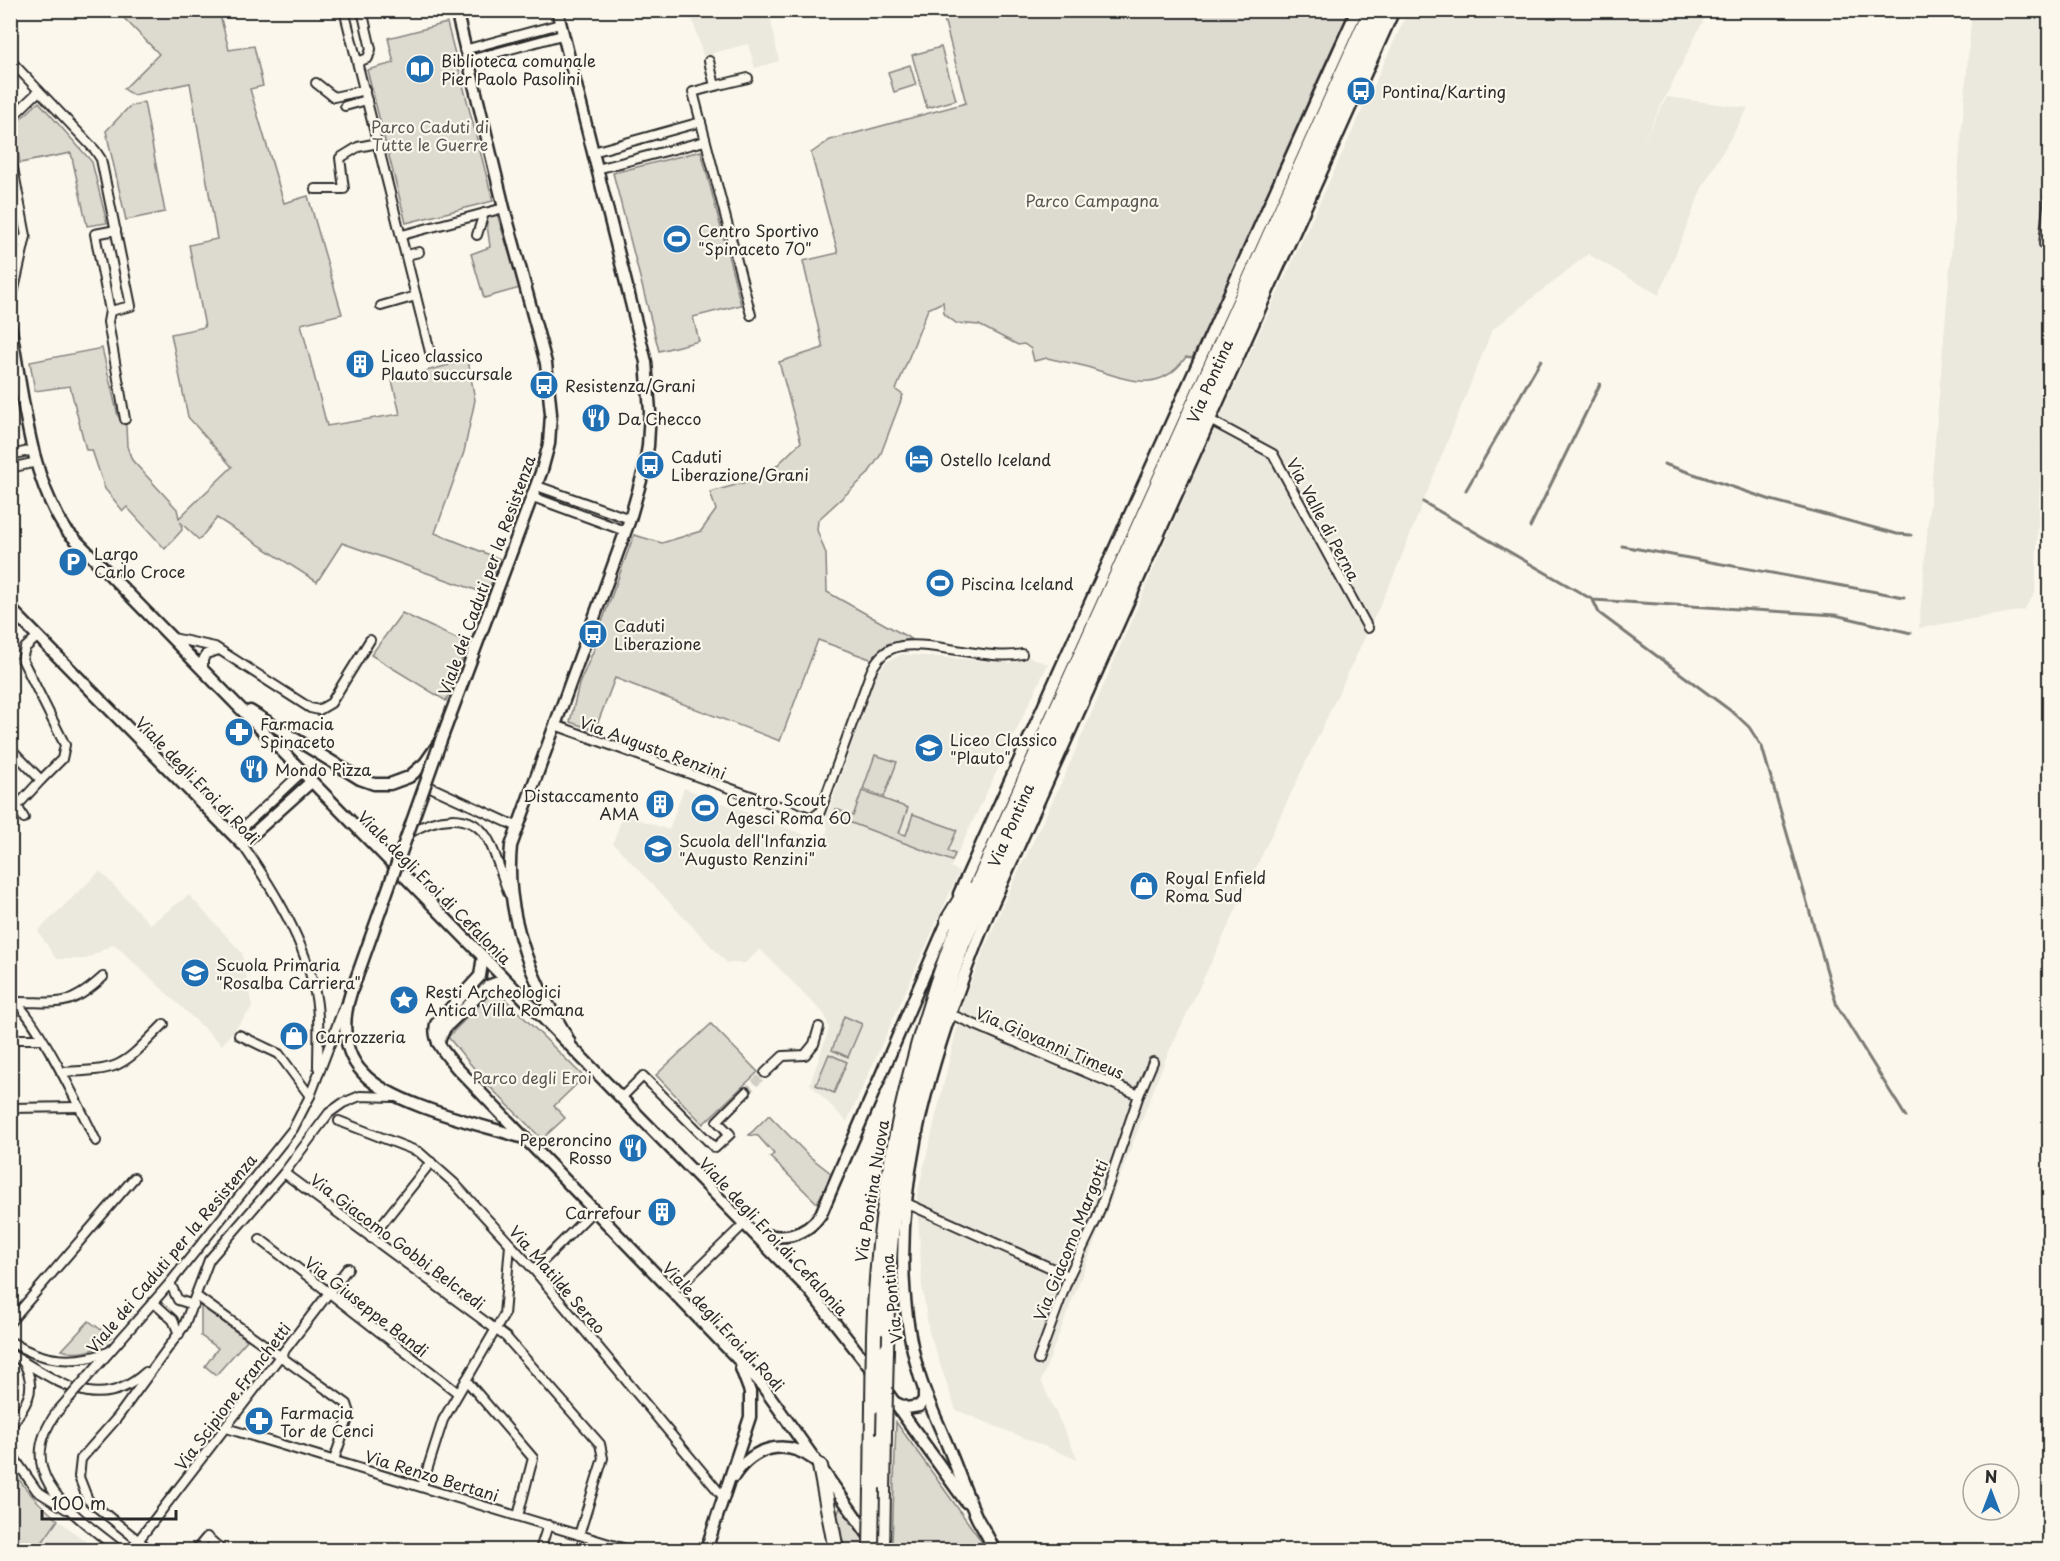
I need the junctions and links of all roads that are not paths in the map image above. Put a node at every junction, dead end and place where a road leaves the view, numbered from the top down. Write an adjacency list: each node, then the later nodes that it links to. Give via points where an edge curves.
1 (344, 10): 12 (street)
2 (362, 10): 12 (street, via 371,51 368,58)
3 (456, 10): 10 (street, Viale dei Caduti per la Resistenza)
4 (557, 10): 9 (street)
5 (1357, 10): 79 (street, Via Pontina)
6 (1371, 10): 77 (highway, Via Pontina)
7 (1382, 10): 77 (highway, Via Pontina)
8 (1394, 10): 49 (street, Via Pontina)
9 (561, 30): 10 (street); 13 (street); 27 (street)
10 (464, 50): 13 (street, Viale dei Caduti per la Resistenza)
11 (10, 60): 19 (street)
12 (358, 62): 18 (street)
13 (466, 62): 31 (street, Viale dei Caduti per la Resistenza)
14 (709, 62): 17 (street)
15 (748, 78): 17 (street)
16 (316, 83): 18 (street, via 334,97)
17 (715, 86): 23 (street, via 693,92)
18 (365, 90): 20 (street)
19 (39, 91): 22 (street); 33 (street, via 101,159)
20 (368, 100): 21 (street); 25 (street)
21 (345, 106)
22 (10, 118)
23 (700, 122): 24 (street); 27 (street)
24 (705, 141): 28 (street); 45 (street)
25 (378, 143): 30 (street, via 358,147 340,158 344,189); 36 (street)
26 (10, 152): 35 (street)
27 (592, 152): 28 (street)
28 (597, 169): 55 (street, via 639,328 649,389 647,455)
29 (2049, 186): 38 (street)
30 (315, 189)
31 (504, 208): 32 (street); 54 (street, Viale dei Caduti per la Resistenza, via 539,331 550,388 549,444)
32 (484, 213): 34 (street); 36 (street)
33 (116, 230): 44 (street, via 131,306); 44 (street, via 94,234)
34 (477, 235)
35 (26, 236): 37 (street); 43 (street)
36 (402, 236): 40 (street)
37 (10, 244)
38 (2044, 244)
39 (419, 252): 40 (street)
40 (407, 255): 41 (street)
41 (416, 296): 42 (street); 47 (street)
42 (381, 306)
43 (10, 307)
44 (110, 310): 48 (street, via 108,322)
45 (751, 315)
46 (10, 325): 50 (street, Viale degli Eroi di Cefalonia)
47 (430, 352)
48 (125, 419)
49 (1210, 420): 58 (street, Via Valle di Perna, via 1274,454); 85 (street, Via Pontina, via 988,914)
50 (34, 450): 51 (street); 52 (street, Viale degli Eroi di Cefalonia)
51 (10, 454)
52 (37, 462): 53 (street); 60 (street, Viale degli Eroi di Cefalonia, via 48,497 66,530)
53 (10, 468)
54 (535, 492): 55 (street); 56 (street); 67 (street, Viale dei Caduti per la Resistenza)
55 (630, 519): 56 (street)
56 (625, 531): 66 (street)
57 (10, 608): 59 (street, Viale degli Eroi di Rodi)
58 (1368, 628)
59 (38, 636): 70 (street, via 24,650 23,662 65,745 62,759); 76 (street, Viale degli Eroi di Rodi)
60 (173, 638): 62 (street); 64 (street, Viale degli Eroi di Cefalonia)
61 (370, 640): 62 (street, via 331,703 319,710)
62 (221, 650): 64 (street, via 206,654)
63 (1022, 654): 66 (street, Via Augusto Renzini, via 909,646 880,657 870,674 820,812 812,818)
64 (203, 670): 65 (street, Viale degli Eroi di Cefalonia)
65 (237, 703): 67 (street, via 374,784 390,784 409,777); 69 (street, Viale degli Eroi di Cefalonia)
66 (555, 725): 74 (street)
67 (441, 740): 72 (street, Viale dei Caduti per la Resistenza, bridge)
68 (10, 748): 70 (street)
69 (302, 772): 71 (street, Viale degli Eroi di Cefalonia); 76 (street)
70 (41, 780): 73 (street, via 17,806)
71 (311, 782): 76 (street); 80 (street, Viale degli Eroi di Cefalonia)
72 (426, 785): 74 (street); 75 (street, Viale dei Caduti per la Resistenza, bridge)
73 (24, 818)
74 (518, 827): 78 (street, via 508,872)
75 (408, 834): 78 (street, via 441,818 474,825 489,842); 84 (street, Viale dei Caduti per la Resistenza, bridge)
76 (239, 840): 96 (street, Viale degli Eroi di Rodi, via 298,940 311,978 318,1013)
77 (996, 854): 79 (highway); 165 (highway, Via Pontina Nuova, bridge, via 952,939 930,999 897,1126 876,1264); 166 (highway, Via Pontina Nuova, bridge, via 941,1003 907,1133 892,1227)
78 (511, 898): 92 (street, via 540,989)
79 (948, 920): 112 (street, Via Pontina, via 815,1222 792,1236 767,1236)
80 (483, 956): 82 (street, Viale degli Eroi di Cefalonia); 91 (street, via 480,976 436,1024 434,1034)
81 (103, 977): 83 (street, via 74,999)
82 (517, 991): 91 (street, via 503,984 488,986 443,1030); 92 (street, Viale degli Eroi di Cefalonia)
83 (14, 1000): 90 (street)
84 (346, 1000): 96 (street, Viale dei Caduti per la Resistenza); 101 (street, Viale dei Caduti per la Resistenza, via 345,1032 356,1064 373,1082)
85 (950, 1014): 98 (street, Via Giovanni Timeus); 110 (street, Via Pontina, via 926,1098)
86 (164, 1024): 94 (street, via 115,1068)
87 (819, 1027): 95 (street, via 814,1044 805,1055 783,1056)
88 (239, 1035): 99 (street, via 279,1054)
89 (10, 1039): 90 (street)
90 (41, 1039): 94 (street)
91 (438, 1042): 105 (street, Viale degli Eroi di Rodi, via 456,1067)
92 (575, 1052): 100 (street, Viale degli Eroi di Cefalonia)
93 (1153, 1062): 98 (street, Via Giacomo Margotti)
94 (61, 1072): 102 (street)
95 (765, 1073)
96 (318, 1075): 99 (street, Viale dei Caduti per la Resistenza)
97 (746, 1092): 100 (street, via 717,1121 730,1134 715,1148 644,1076)
98 (1139, 1095): 118 (street, Via Giacomo Margotti, via 1097,1218)
99 (310, 1096): 119 (street, Viale dei Caduti per la Resistenza, via 293,1129)
100 (621, 1098): 112 (street, Viale degli Eroi di Cefalonia)
101 (410, 1101): 105 (street, Viale dei Caduti per la Resistenza); 108 (street, Viale dei Caduti per la Resistenza, via 372,1094 343,1102)
102 (79, 1107): 103 (street); 106 (street)
103 (10, 1108)
104 (339, 1121): 107 (street, Via Matilde Serao, via 415,1150)
105 (525, 1138): 111 (street, Viale degli Eroi di Rodi)
106 (96, 1141)
107 (430, 1162): 114 (street); 115 (street, Via Matilde Serao)
108 (284, 1173): 114 (street, Via Giacomo Gobbi Belcredi); 122 (street, Viale dei Caduti per la Resistenza, via 209,1260)
109 (134, 1179): 125 (street)
110 (906, 1203): 118 (street); 138 (street, Via Pontina, via 903,1287)
111 (593, 1211): 117 (street); 120 (street, Viale degli Eroi di Rodi)
112 (748, 1228): 120 (street, via 683,1283); 140 (street, Viale degli Eroi di Cefalonia, via 833,1318)
113 (260, 1239): 121 (street, Via Giuseppe Bandi)
114 (371, 1239): 126 (street, Via Giacomo Gobbi Belcredi)
115 (510, 1245): 117 (street, Via Matilde Serao); 126 (street, via 505,1309)
116 (348, 1268): 121 (street, Via Scipione Franchetti)
117 (534, 1270): 148 (street, Via Matilde Serao)
118 (1069, 1276): 135 (street, Via Giacomo Margotti)
119 (170, 1283): 123 (street, Viale dei Caduti per la Resistenza); 124 (street, via 178,1300)
120 (670, 1289): 132 (street, Viale degli Eroi di Rodi)
121 (327, 1294): 133 (street, Via Scipione Franchetti); 139 (street, Via Giuseppe Bandi)
122 (196, 1296): 124 (street, Viale dei Caduti per la Resistenza); 133 (street)
123 (153, 1302): 127 (street, via 173,1320); 130 (street, Viale dei Caduti per la Resistenza)
124 (194, 1305): 127 (street, Viale dei Caduti per la Resistenza)
125 (11, 1322)
126 (496, 1329): 137 (street); 153 (street, Via Giacomo Gobbi Belcredi, via 602,1447 603,1458)
127 (178, 1334): 134 (street, Viale dei Caduti per la Resistenza)
128 (10, 1341): 130 (street, via 37,1356 55,1359 83,1359)
129 (10, 1346): 136 (street)
130 (109, 1351): 149 (street, Viale dei Caduti per la Resistenza, bridge, via 57,1412 42,1441 41,1467 51,1488)
131 (10, 1354): 136 (street)
132 (733, 1354): 145 (street, Viale degli Eroi di Rodi, via 759,1381); 146 (street, via 747,1380 752,1402)
133 (279, 1355): 142 (street, Via Scipione Franchetti); 144 (street, via 348,1405 350,1413)
134 (159, 1360): 136 (street, via 127,1387 102,1395 72,1387); 154 (street, Viale dei Caduti per la Resistenza, via 81,1459 78,1473 87,1498)
135 (1038, 1360)
136 (24, 1362): 141 (street, via 32,1391)
137 (466, 1380): 139 (street); 150 (street, via 532,1458)
138 (922, 1385): 140 (street, via 924,1397 919,1406 907,1408); 151 (street, Via Pontina)
139 (458, 1393): 147 (street, via 440,1428)
140 (895, 1402): 151 (street, Viale degli Eroi di Cefalonia)
141 (10, 1428)
142 (226, 1428): 144 (street, Via Renzo Bertani); 154 (street, Via Scipione Franchetti)
143 (10, 1452): 149 (street, via 37,1491)
144 (334, 1460): 147 (street, Via Renzo Bertani)
145 (820, 1466): 146 (street, via 800,1452 772,1448 751,1456); 164 (highway); 166 (street, Viale degli Eroi di Rodi)
146 (729, 1484): 148 (street)
147 (422, 1486): 150 (street, Via Renzo Bertani)
148 (724, 1498): 163 (street)
149 (75, 1514): 156 (street)
150 (518, 1516): 152 (street, Via Renzo Bertani)
151 (978, 1520): 167 (street, Via Pontina)
152 (548, 1525): 153 (street, Via Renzo Bertani); 161 (street)
153 (579, 1535): 155 (street, Via Renzo Bertani)
154 (139, 1541): 157 (street, Via Scipione Franchetti); 158 (street)
155 (609, 1548): 162 (street, Via Renzo Bertani)
156 (118, 1551)
157 (131, 1551)
158 (150, 1551)
159 (196, 1551): 160 (street, via 207,1537)
160 (222, 1551)
161 (540, 1551)
162 (629, 1551)
163 (706, 1551)
164 (836, 1551)
165 (871, 1551)
166 (881, 1551)
167 (994, 1551)

